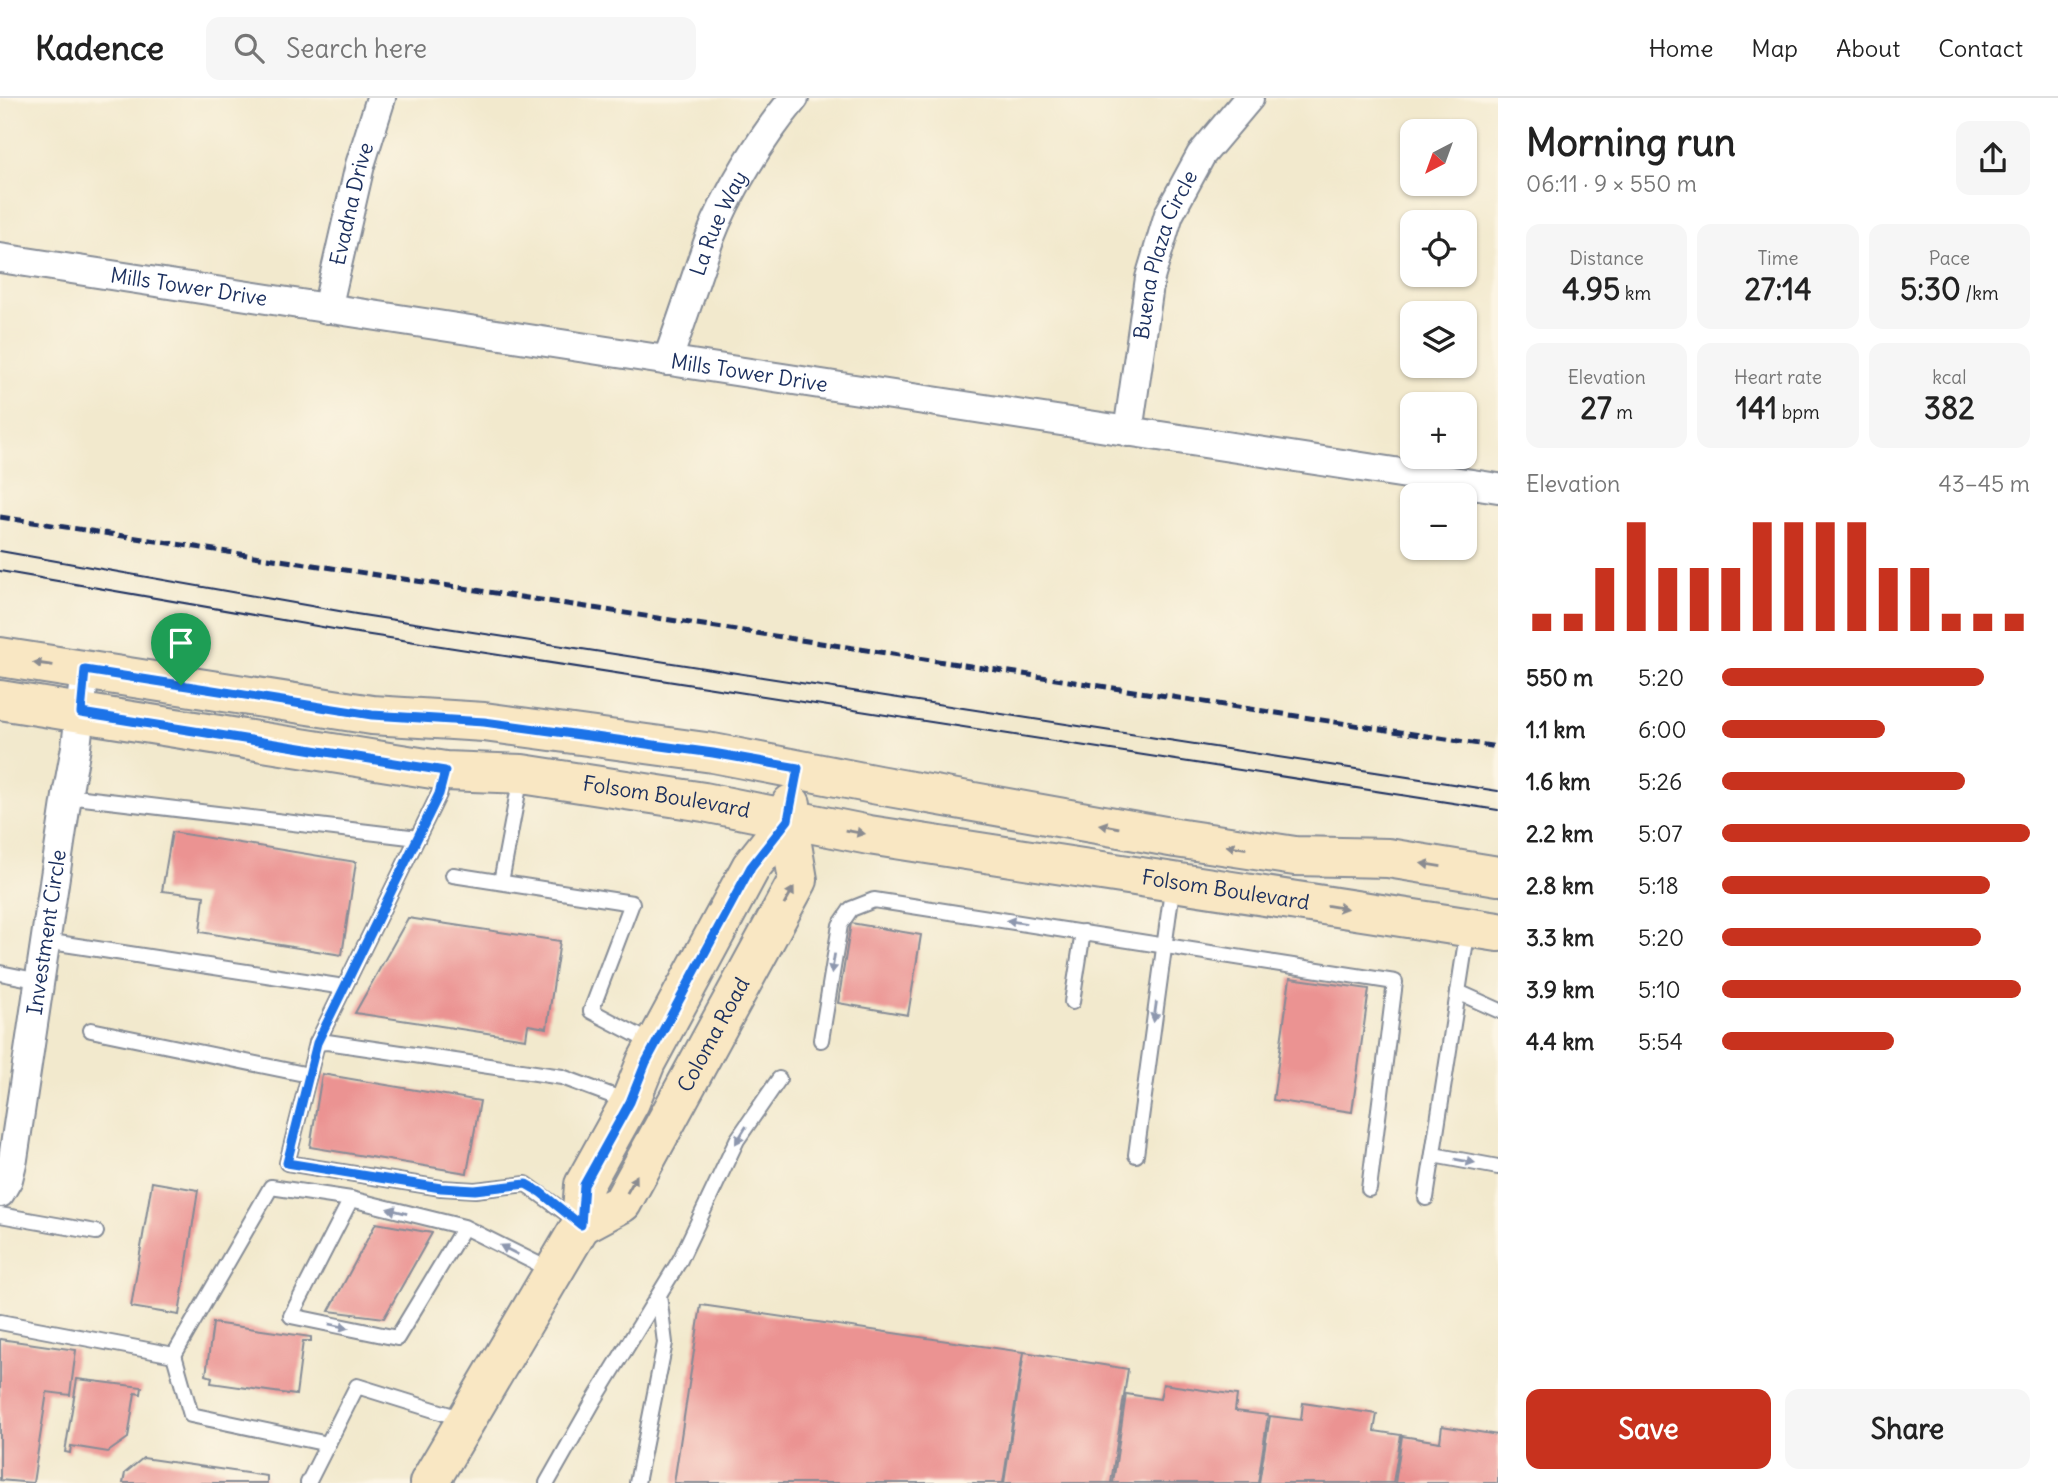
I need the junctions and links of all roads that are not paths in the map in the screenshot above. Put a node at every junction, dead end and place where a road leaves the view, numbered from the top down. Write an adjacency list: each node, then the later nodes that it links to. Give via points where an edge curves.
1 (381, 98): 5 (street, Evadna Drive, via 360,165)
2 (794, 98): 6 (street, La Rue Way, via 743,171 710,238)
3 (1249, 98): 7 (street, Buena Plaza Circle, via 1201,155 1169,214 1150,278)
4 (0, 258): 5 (street, Mills Tower Drive)
5 (327, 309): 6 (street, Mills Tower Drive)
6 (667, 361): 7 (street, Mills Tower Drive)
7 (1128, 432): 8 (street, Mills Tower Drive)
8 (1498, 488)
9 (0, 657): 10 (main road, Folsom Boulevard, one-way to 9)
10 (85, 670): 12 (street, Investment Circle); 13 (main road, Folsom Boulevard, via 372,715 484,722)
11 (0, 700): 12 (main road, Folsom Boulevard)
12 (81, 713): 14 (main road, Folsom Boulevard); 16 (street, Investment Circle)
13 (798, 768): 17 (main road, Coloma Road); 20 (main road, Folsom Boulevard, one-way to 13, via 1388,858 1295,856 1189,840)
14 (445, 771): 15 (main road, Folsom Boulevard); 18 (lane)
15 (522, 774): 17 (main road, Folsom Boulevard); 22 (lane)
16 (66, 796): 18 (lane); 26 (street, Investment Circle)
17 (788, 820): 21 (main road, Folsom Boulevard, one-way to 21); 37 (main road, Coloma Road, via 751,867); 49 (main road, Coloma Road, one-way to 17, via 622,1203 798,880)
18 (418, 838): 30 (lane)
19 (453, 875): 22 (lane)
20 (1498, 876)
21 (1173, 881): 24 (main road, Folsom Boulevard, one-way to 24); 27 (lane)
22 (502, 883): 37 (lane, via 632,903 591,1012)
23 (1498, 902): 24 (main road, via 1487,900)
24 (1483, 929): 31 (lane)
25 (1083, 932): 27 (lane); 32 (lane); 35 (lane, one-way to 35, via 874,900 851,909 840,925)
26 (45, 941): 29 (street, Investment Circle); 30 (lane)
27 (1164, 944): 41 (lane, one-way to 41); 44 (lane, via 1395,982)
28 (0, 973): 29 (lane)
29 (40, 981): 45 (street, Investment Circle, via 13,1159)
30 (344, 987): 36 (lane)
31 (1458, 992): 33 (lane); 42 (lane)
32 (1072, 1002)
33 (1498, 1010)
34 (91, 1030): 38 (lane)
35 (821, 1040)
36 (317, 1043): 38 (lane); 40 (lane, via 562,1077)
37 (656, 1045): 40 (main road, Coloma Road)
38 (309, 1075): 49 (lane, via 287,1163 441,1188 475,1190 526,1184)
39 (779, 1079): 53 (lane, one-way to 53, via 737,1140)
40 (630, 1102): 49 (main road, Coloma Road, via 584,1185)
41 (1136, 1155)
42 (1433, 1155): 43 (lane, one-way to 43); 46 (lane)
43 (1498, 1167)
44 (1368, 1189)
45 (0, 1193)
46 (1426, 1198)
47 (351, 1199): 50 (lane, one-way to 47); 50 (lane, one-way to 50, via 291,1316 397,1338); 55 (lane, via 271,1187)
48 (0, 1215): 51 (lane)
49 (581, 1225): 52 (main road, Coloma Road)
50 (464, 1227): 52 (lane, one-way to 50)
51 (96, 1232)
52 (554, 1272): 56 (main road, Coloma Road)
53 (659, 1295): 60 (lane); 61 (lane, via 665,1343)
54 (0, 1322): 55 (lane)
55 (174, 1355): 57 (lane, via 191,1415)
56 (468, 1421): 57 (lane, via 357,1386); 59 (main road, Coloma Road)
57 (328, 1444): 58 (lane)
58 (308, 1483)
59 (429, 1483)
60 (547, 1483)
61 (636, 1483)

